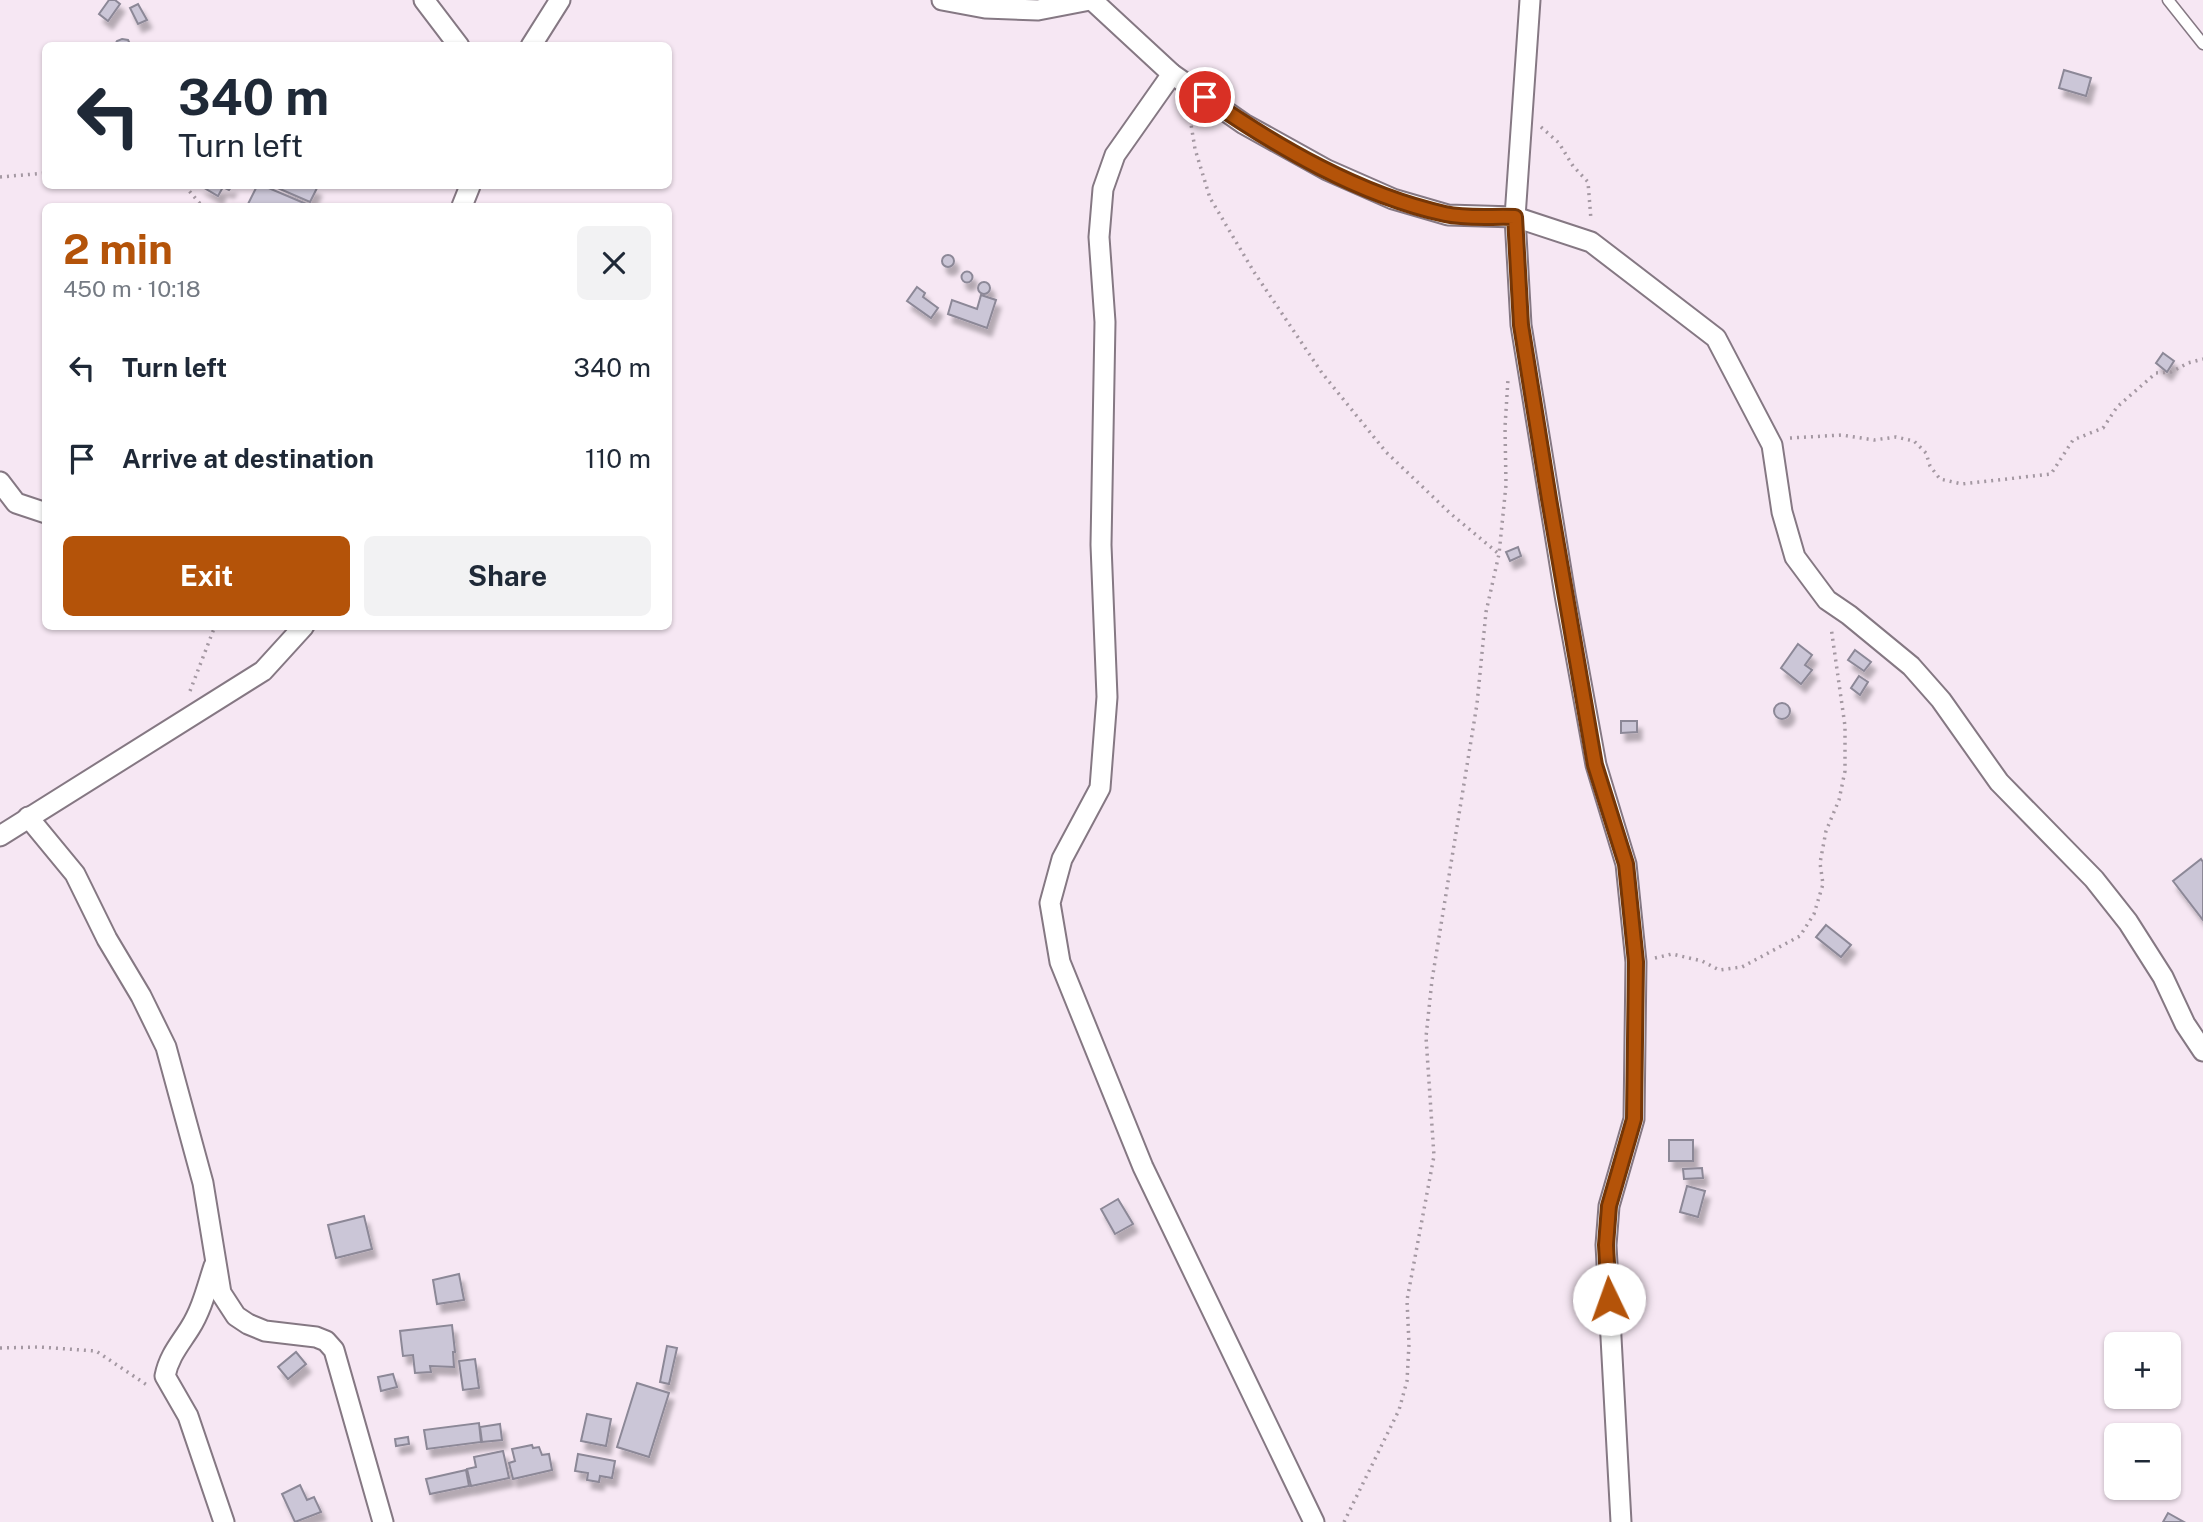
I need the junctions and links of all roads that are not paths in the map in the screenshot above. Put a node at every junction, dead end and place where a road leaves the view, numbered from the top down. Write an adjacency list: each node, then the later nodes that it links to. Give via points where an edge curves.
1 (424, 0): 7 (street)
2 (560, 0): 8 (street)
3 (942, 0): 4 (street, via 985,8 1038,10)
4 (1091, 0): 10 (street)
5 (1530, 0): 11 (street)
6 (2168, 0): 9 (lane)
7 (456, 42)
8 (534, 42)
9 (2203, 44)
10 (1178, 79): 11 (street, via 1244,124 1327,170 1392,199 1448,215); 21 (street, via 1115,155 1103,189 1101,545 1107,697 1100,788 1062,859 1050,903 1060,962 1143,1167)
11 (1515, 217): 17 (street, via 1591,242 1716,338 1772,445 1782,512 1795,557 1828,600 1911,666 1999,782 2094,879 2128,922); 22 (street, via 1521,325 1562,582 1595,765 1626,864 1636,962 1634,1119 1609,1206 1606,1245)
12 (0, 482): 13 (street, via 16,503)
13 (42, 512)
14 (300, 630): 15 (street, via 262,671)
15 (27, 817): 16 (street); 18 (street, via 75,874 166,1047 203,1182)
16 (0, 836)
17 (2203, 1051)
18 (215, 1264): 19 (street, via 200,1308 165,1376 188,1416); 20 (street, via 221,1293 236,1316 265,1331 316,1337 334,1350)
19 (224, 1522)
20 (383, 1522)
21 (1314, 1522)
22 (1621, 1522)

